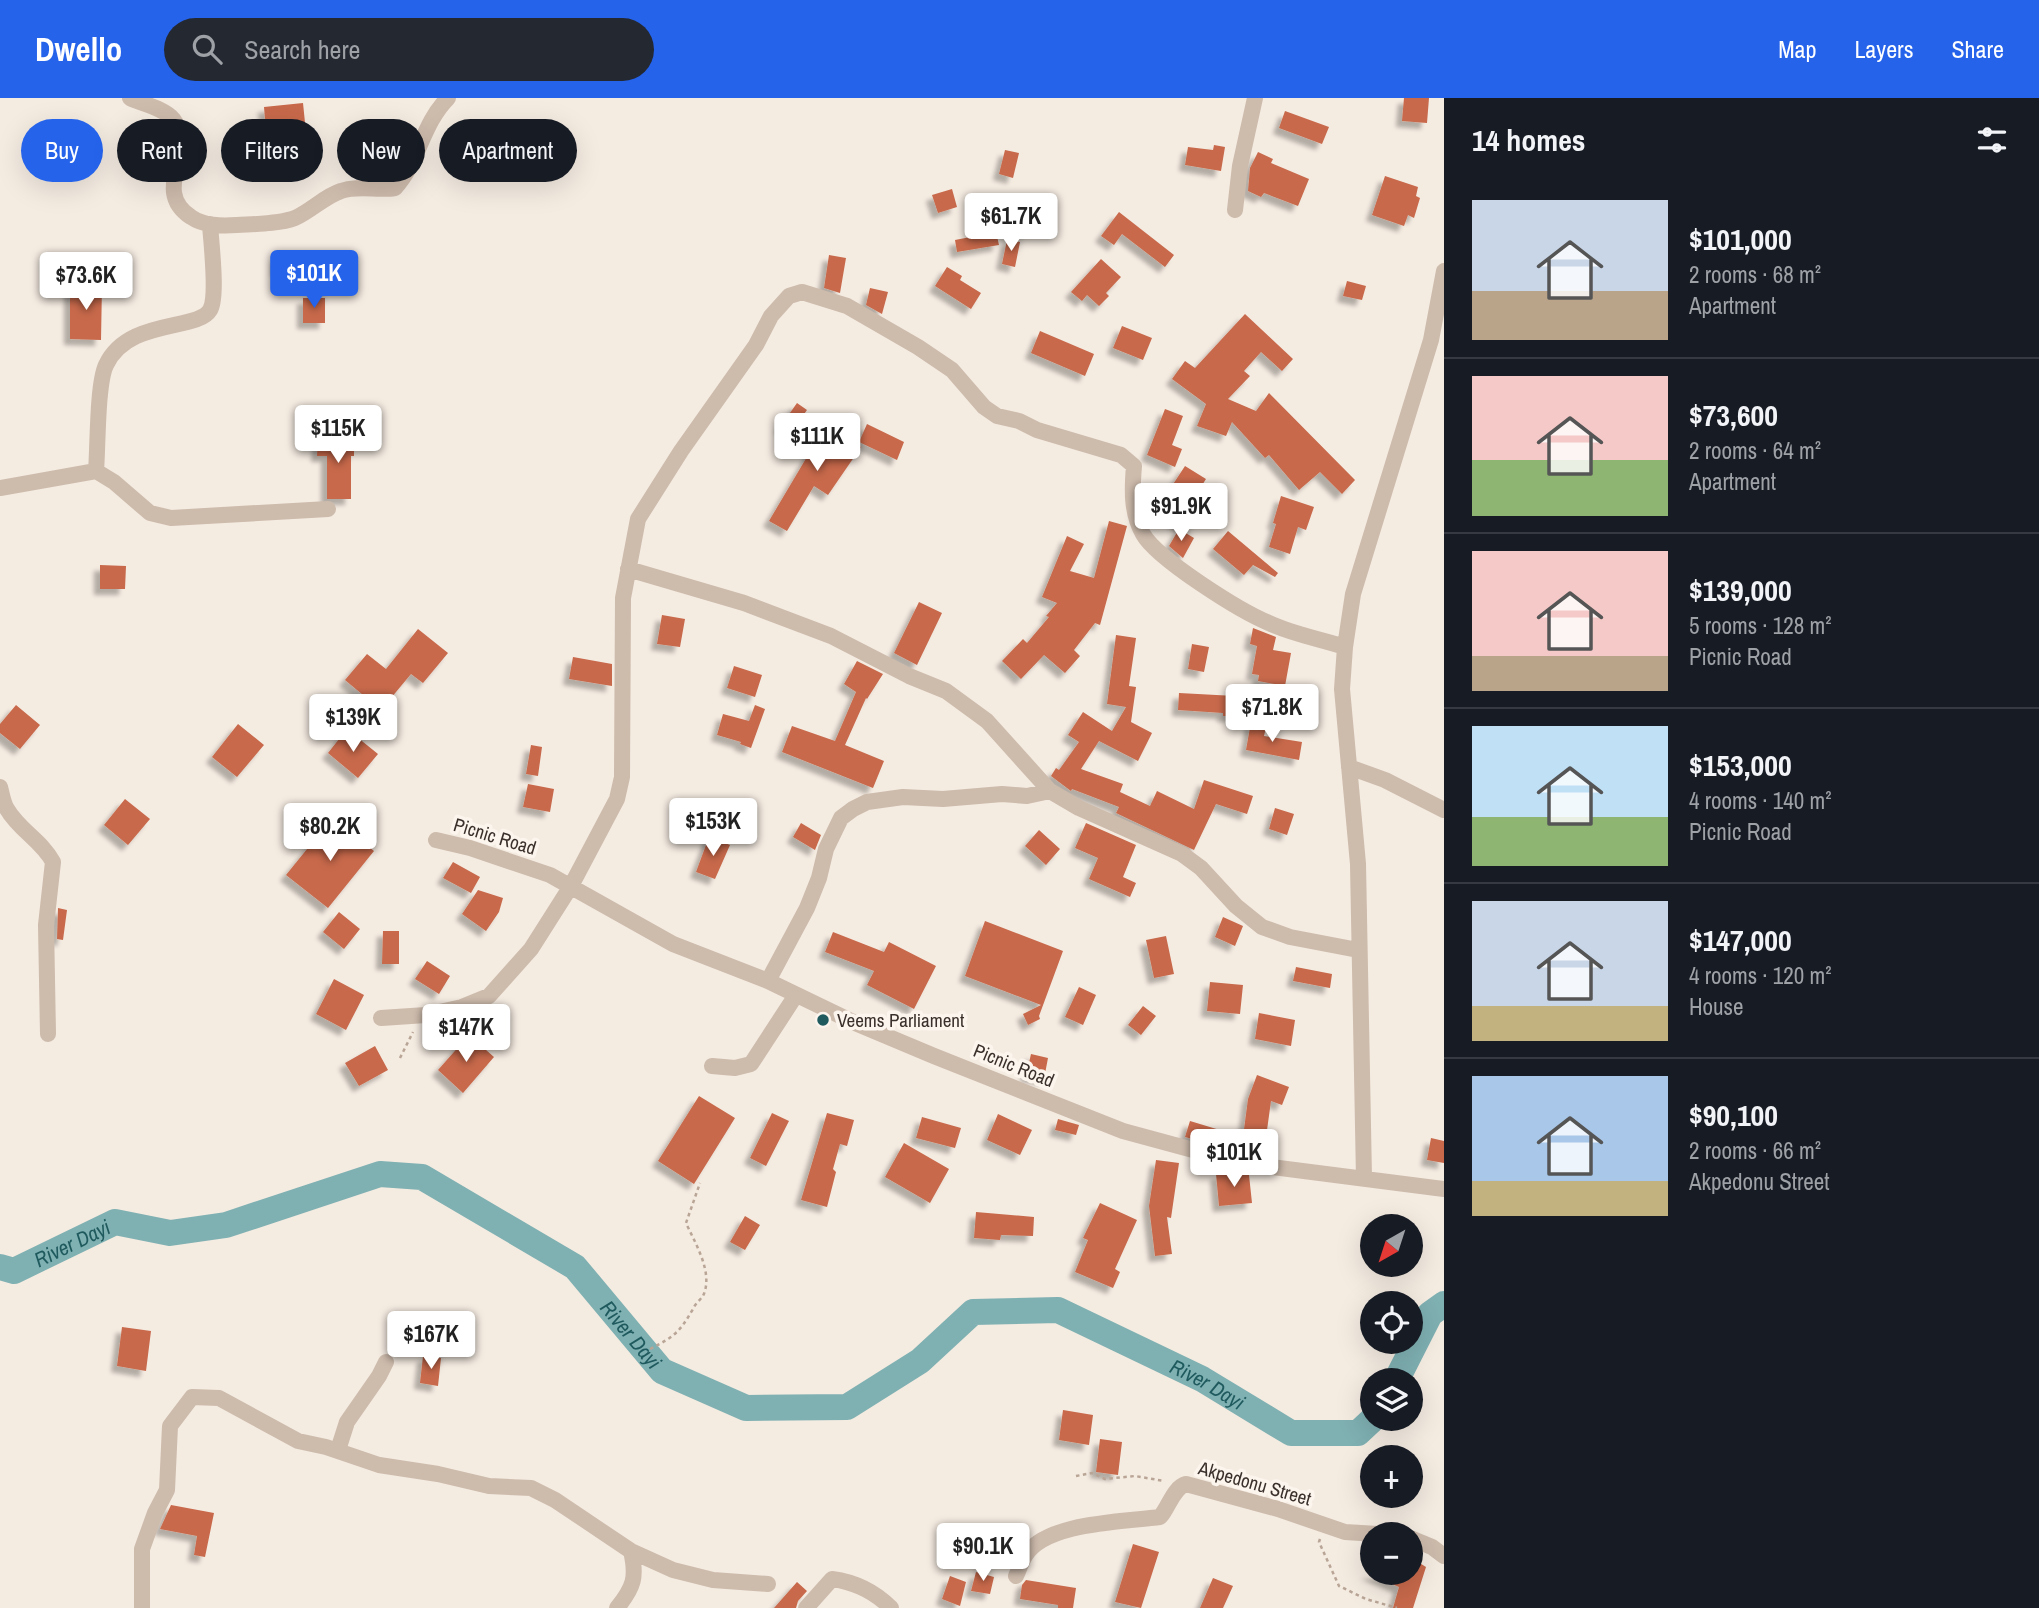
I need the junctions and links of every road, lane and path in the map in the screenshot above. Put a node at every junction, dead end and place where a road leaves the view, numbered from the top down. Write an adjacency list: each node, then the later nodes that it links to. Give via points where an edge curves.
1 (130, 98): 5 (street, via 172,118 180,150 173,199 181,210)
2 (448, 98): 5 (street, via 427,126 405,178 395,188 339,192 292,219)
3 (1255, 98): 4 (street)
4 (1235, 210)
5 (210, 225): 7 (street, via 211,309 202,318 139,334 112,355 102,384)
6 (1444, 271): 11 (street, via 1431,340 1353,594)
7 (96, 471): 8 (street); 9 (street, via 149,513 171,518)
8 (0, 488)
9 (328, 509)
10 (628, 569): 11 (street, via 638,519 771,316 789,296 802,292 847,306 918,347 952,370 997,416 1121,455 1134,466 1137,521 1144,537 1163,556 1269,624); 14 (street, via 744,603 831,636 946,691 986,721); 17 (street, via 623,598 622,777 617,799)
11 (1345, 647): 12 (street, via 1342,689)
12 (1349, 767): 15 (street); 18 (street, via 1358,864)
13 (0, 787): 23 (street, via 16,822 53,862 46,925)
14 (1050, 791): 18 (street, via 1182,854 1262,928); 19 (street, via 1027,796 883,799 853,809 841,818 807,908)
15 (1444, 810)
16 (436, 840): 17 (street, Picnic Road, via 550,875)
17 (571, 886): 19 (street, Picnic Road, via 673,944); 21 (street, via 531,949 489,996 426,1015)
18 (1358, 950): 26 (street)
19 (768, 981): 20 (street, Picnic Road)
20 (796, 995): 25 (street, via 751,1064 735,1069); 26 (street, Picnic Road, via 1124,1131 1241,1163)
21 (381, 1018)
22 (413, 1032): 24 (path)
23 (48, 1034)
24 (400, 1058)
25 (712, 1066)
26 (1364, 1178): 28 (street, Picnic Road)
27 (700, 1183): 29 (path, via 686,1223 699,1247 704,1294 684,1326)
28 (1444, 1189)
29 (650, 1349)
30 (386, 1362): 31 (street, via 347,1422)
31 (338, 1451): 37 (street, via 379,1465 469,1483 531,1488); 41 (street, via 298,1441 219,1398 192,1397 170,1426 167,1490 142,1549)
32 (1076, 1476): 33 (path, via 1135,1476)
33 (1181, 1485): 34 (street, Akpedonu Street); 39 (street, Akpedonu Street, via 1160,1517 1060,1532 1041,1541 1025,1554)
34 (1324, 1526): 35 (street, Akpedonu Street); 45 (path, via 1319,1542 1339,1586)
35 (1360, 1533)
36 (1423, 1543): 38 (street)
37 (631, 1551): 40 (street, via 673,1570 713,1580); 42 (street, via 632,1587)
38 (1444, 1556)
39 (1016, 1576)
40 (768, 1584)
41 (142, 1608)
42 (617, 1608)
43 (806, 1608): 44 (street, via 832,1579 863,1588)
44 (891, 1608)
45 (1397, 1608)

